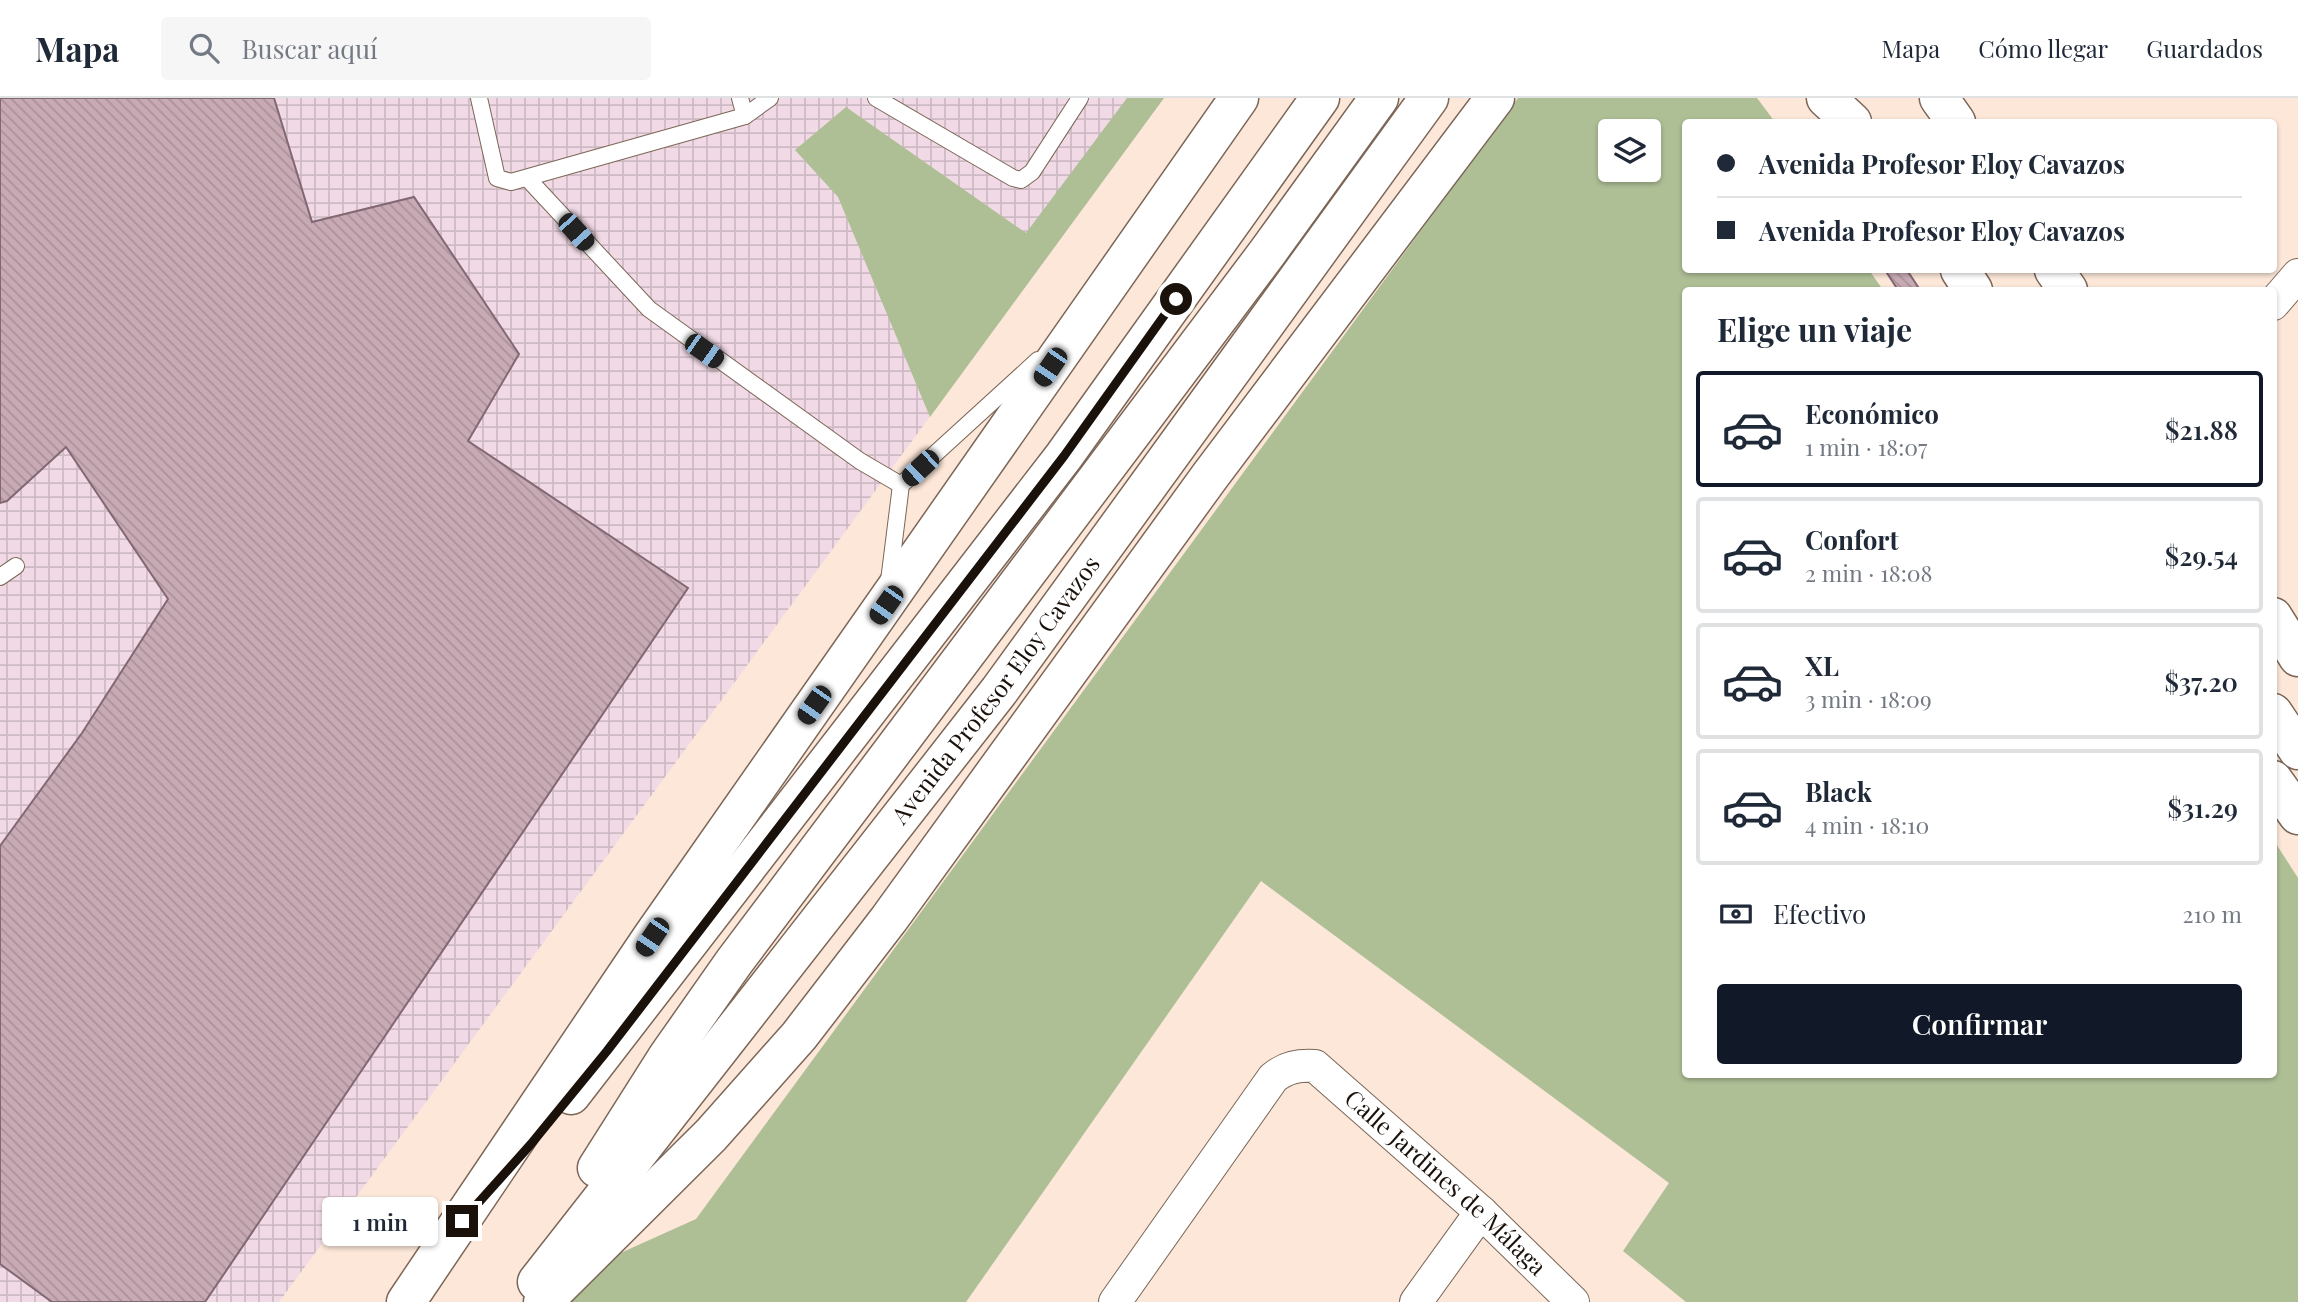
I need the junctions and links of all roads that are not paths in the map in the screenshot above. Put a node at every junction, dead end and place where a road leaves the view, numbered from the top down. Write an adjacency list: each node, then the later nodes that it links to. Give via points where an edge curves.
1 (479, 98): 20 (lane, via 497,178 511,183)
2 (740, 98): 15 (lane)
3 (770, 98): 15 (lane)
4 (876, 98): 5 (lane, via 1021,180 1032,172)
5 (1080, 98)
6 (1239, 98): 23 (main road)
7 (1320, 98): 33 (main road, via 1064,456 599,1061)
8 (1379, 98): 34 (main road, Avenida Profesor Eloy Cavazos, via 734,962 588,1183)
9 (1399, 98): 19 (main road)
10 (1429, 98): 19 (main road, Avenida Profesor Eloy Cavazos)
11 (1494, 98): 34 (main road, via 800,1036 711,1136)
12 (1826, 98): 16 (main road)
13 (1851, 98): 17 (main road)
14 (1940, 98): 18 (main road)
15 (745, 116): 20 (lane)
16 (1849, 119)
17 (1865, 119)
18 (1954, 119)
19 (1395, 144): 34 (main road, Avenida Profesor Eloy Cavazos, via 999,691)
20 (528, 179): 24 (lane, via 649,309 860,461)
21 (2298, 275): 22 (street)
22 (2277, 299)
23 (1080, 324): 24 (lane); 27 (main road)
24 (901, 485): 27 (lane)
25 (16, 566): 26 (lane)
26 (0, 577)
27 (886, 605): 33 (main road, via 652,937)
28 (2277, 719): 29 (main road)
29 (2298, 750)
30 (2277, 786): 31 (main road)
31 (2298, 815)
32 (1481, 1212): 37 (street, Calle Jardines de Málaga, via 1315,1066 1290,1068 1273,1078); 38 (street); 39 (street, Calle Jardines de Málaga)
33 (462, 1221): 35 (main road)
34 (544, 1286): 36 (main road, Avenida Profesor Eloy Cavazos)
35 (406, 1302)
36 (523, 1302)
37 (1115, 1302)
38 (1416, 1302)
39 (1573, 1302)

